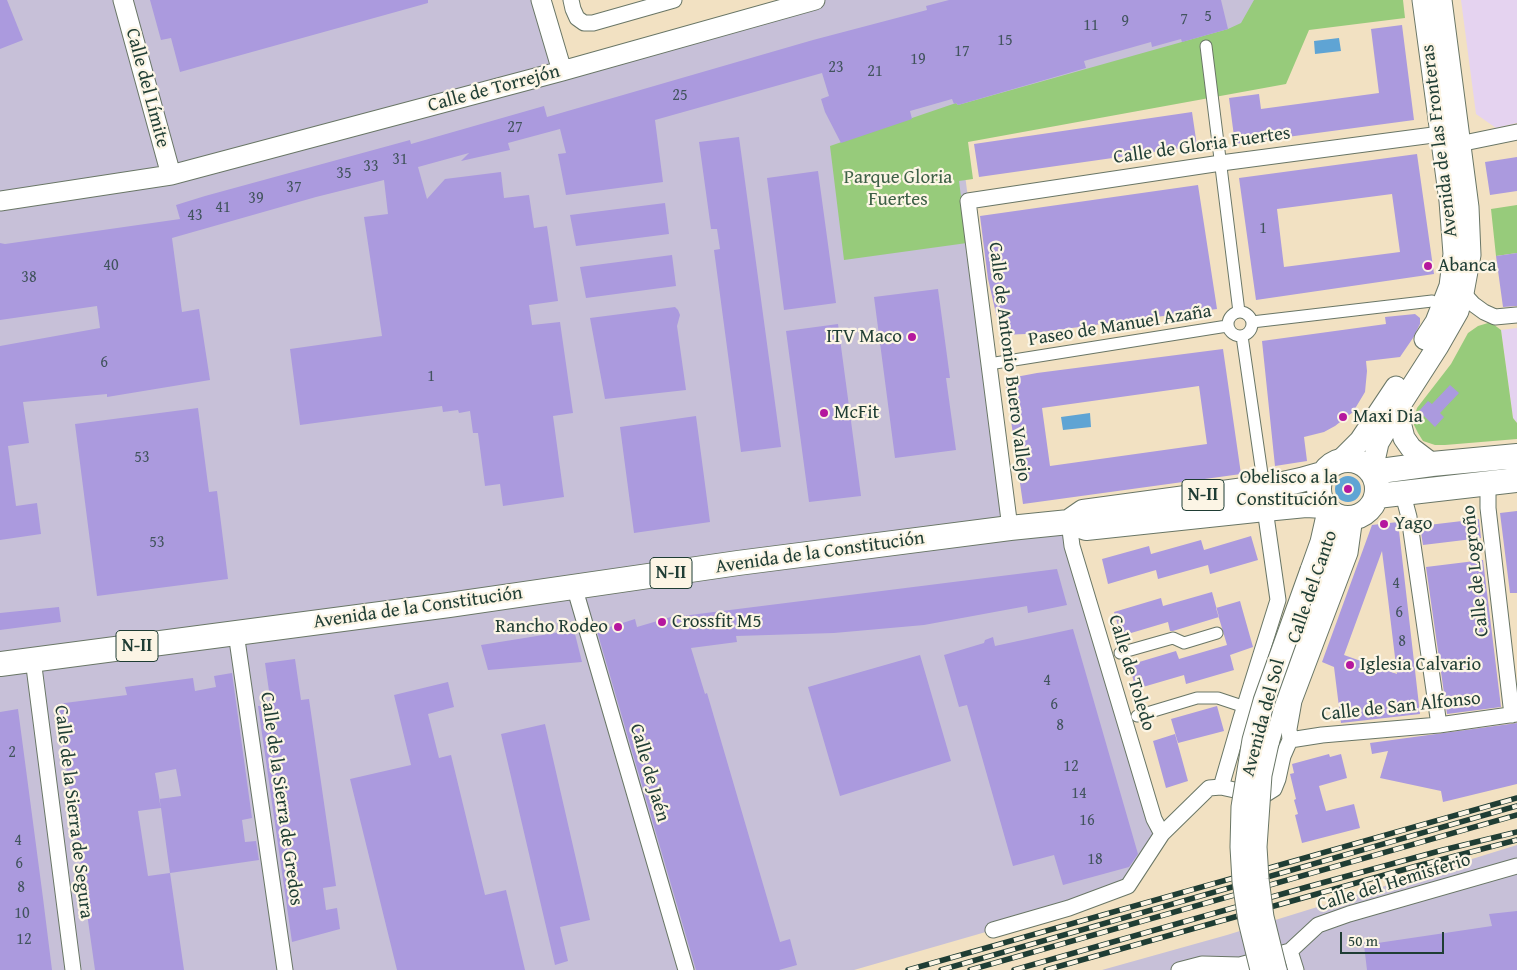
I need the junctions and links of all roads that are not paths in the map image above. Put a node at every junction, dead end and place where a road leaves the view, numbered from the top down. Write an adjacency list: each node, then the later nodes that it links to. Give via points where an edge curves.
1 (123, 0): 13 (street, Calle del Límite)
2 (541, 0): 9 (street)
3 (571, 0): 4 (street, via 577,18 584,23)
4 (674, 0)
5 (815, 0): 9 (street, Calle de Torrejón)
6 (1423, 0): 11 (main road, Avenida de las Fronteras)
7 (1441, 0): 11 (main road, Avenida de las Fronteras)
8 (1206, 46): 12 (street)
9 (562, 71): 13 (street, Calle de Torrejón)
10 (1517, 132): 11 (street, Calle de Gloria Fuertes)
11 (1450, 140): 12 (street, Calle de Gloria Fuertes, via 1432,135); 16 (main road, Avenida de las Fronteras, via 1468,207 1470,229 1470,255); 26 (main road, Avenida de las Fronteras, via 1454,254 1450,286 1436,322 1393,392 1360,441)
12 (1222, 163): 15 (street, Calle de Gloria Fuertes); 18 (street)
13 (172, 175): 14 (street, Calle de Torrejón)
14 (0, 201)
15 (968, 201): 23 (street, Calle de Antonio Buero Vallejo)
16 (1463, 293): 19 (street, via 1472,304 1495,317); 24 (main road, Avenida de las Fronteras, via 1458,310)
17 (1432, 301): 20 (street)
18 (1239, 312): 20 (street, Paseo de Manuel Azaña, via 1246,314); 21 (street, Paseo de Manuel Azaña, via 1231,315)
19 (1517, 315)
20 (1252, 322): 22 (street, via 1248,333)
21 (1227, 326): 22 (street, Paseo de Manuel Azaña, via 1231,333); 23 (street, Paseo de Manuel Azaña)
22 (1242, 336): 29 (street)
23 (989, 364): 37 (street, Calle de Antonio Buero Vallejo)
24 (1400, 407): 27 (main road, via 1404,438); 28 (main road, Avenida de las Fronteras, via 1378,443)
25 (1517, 456): 27 (main road)
26 (1342, 460): 28 (main road, via 1358,461); 30 (main road, N-II, via 1329,465)
27 (1432, 464): 28 (main road)
28 (1372, 471): 33 (main road, via 1378,487)
29 (1262, 474)
30 (1322, 474): 35 (main road, via 1318,483 1319,494); 36 (main road, Avenida de la Constitución / N-II, via 1274,486 1083,512)
31 (1517, 480): 32 (main road)
32 (1488, 483): 33 (main road); 46 (street, Calle de Logroño, via 1488,508)
33 (1388, 495): 35 (main road, via 1366,512); 48 (street, via 1405,502 1409,517)
34 (1265, 509): 35 (main road, Avenida de la Constitución / N-II, via 1306,505); 36 (main road, Avenida de la Constitución / N-II, via 1086,528); 50 (street, Calle del Canto, via 1278,600)
35 (1338, 513): 38 (main road, Avenida del Sol, via 1321,542); 49 (street, Calle del Canto, via 1350,554 1294,701 1288,729)
36 (1069, 522): 37 (main road, Avenida de la Constitución / N-II); 51 (street, Calle de Toledo, via 1072,546 1088,600 1154,818)
37 (1010, 528): 39 (main road, Avenida de la Constitución / N-II)
38 (1318, 572): 60 (main road, Avenida del Sol, bridge, via 1264,702 1253,740 1242,807 1243,882); 61 (main road, Avenida del Sol, bridge, via 1268,743 1262,775 1256,847 1258,879)
39 (574, 586): 40 (main road, Avenida de la Constitución / N-II); 58 (street, Calle de Jaén)
40 (236, 633): 43 (main road, N-II); 57 (street, Calle de la Sierra de Gredos)
41 (1217, 633): 42 (street, via 1184,643 1173,638)
42 (1120, 654)
43 (33, 659): 44 (main road, N-II); 56 (street, Calle de la Sierra de Segura)
44 (0, 664)
45 (1239, 705): 47 (street, via 1218,698 1196,698)
46 (1514, 714): 48 (street, Calle de San Alfonso)
47 (1137, 716)
48 (1439, 725): 49 (street, Calle de San Alfonso)
49 (1290, 740): 50 (street, Calle del Canto, via 1282,756 1274,789 1266,794)
50 (1221, 788): 51 (street, via 1209,788)
51 (1162, 834): 53 (street, via 1128,886 1069,908)
52 (1517, 866): 54 (street, Calle del Hemisferio, via 1318,925)
53 (993, 930)
54 (1290, 951): 55 (street); 62 (street)
55 (1240, 968): 59 (street, via 1202,964)
56 (73, 970)
57 (285, 970)
58 (686, 970)
59 (1179, 970)
60 (1261, 970)
61 (1276, 970)
62 (1296, 970)

